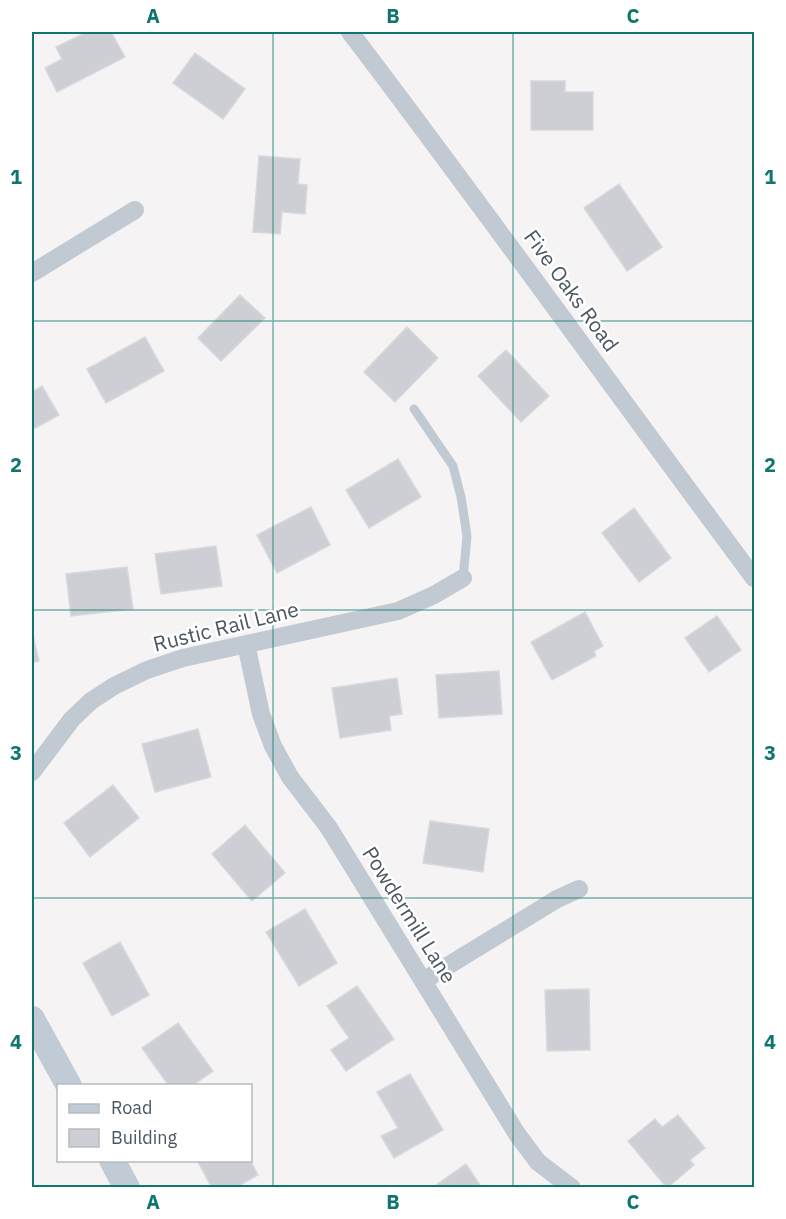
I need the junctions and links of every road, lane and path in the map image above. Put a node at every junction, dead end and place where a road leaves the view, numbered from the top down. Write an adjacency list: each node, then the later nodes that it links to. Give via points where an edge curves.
1 (350, 32): 6 (street, Five Oaks Road)
2 (135, 210): 3 (street)
3 (32, 273)
4 (414, 409): 5 (lane, via 453,466 467,536)
5 (463, 578): 7 (street, Rustic Rail Lane, via 398,611)
6 (754, 578)
7 (246, 644): 8 (street, Rustic Rail Lane, via 183,658 114,686 72,719); 10 (street, Powdermill Lane, via 261,714 273,746 290,777 329,828)
8 (32, 772)
9 (579, 889): 10 (street)
10 (423, 981): 15 (street, Powdermill Lane, via 528,1151)
11 (32, 1019): 12 (street)
12 (68, 1084)
13 (113, 1162): 14 (street)
14 (127, 1188)
15 (572, 1188)

